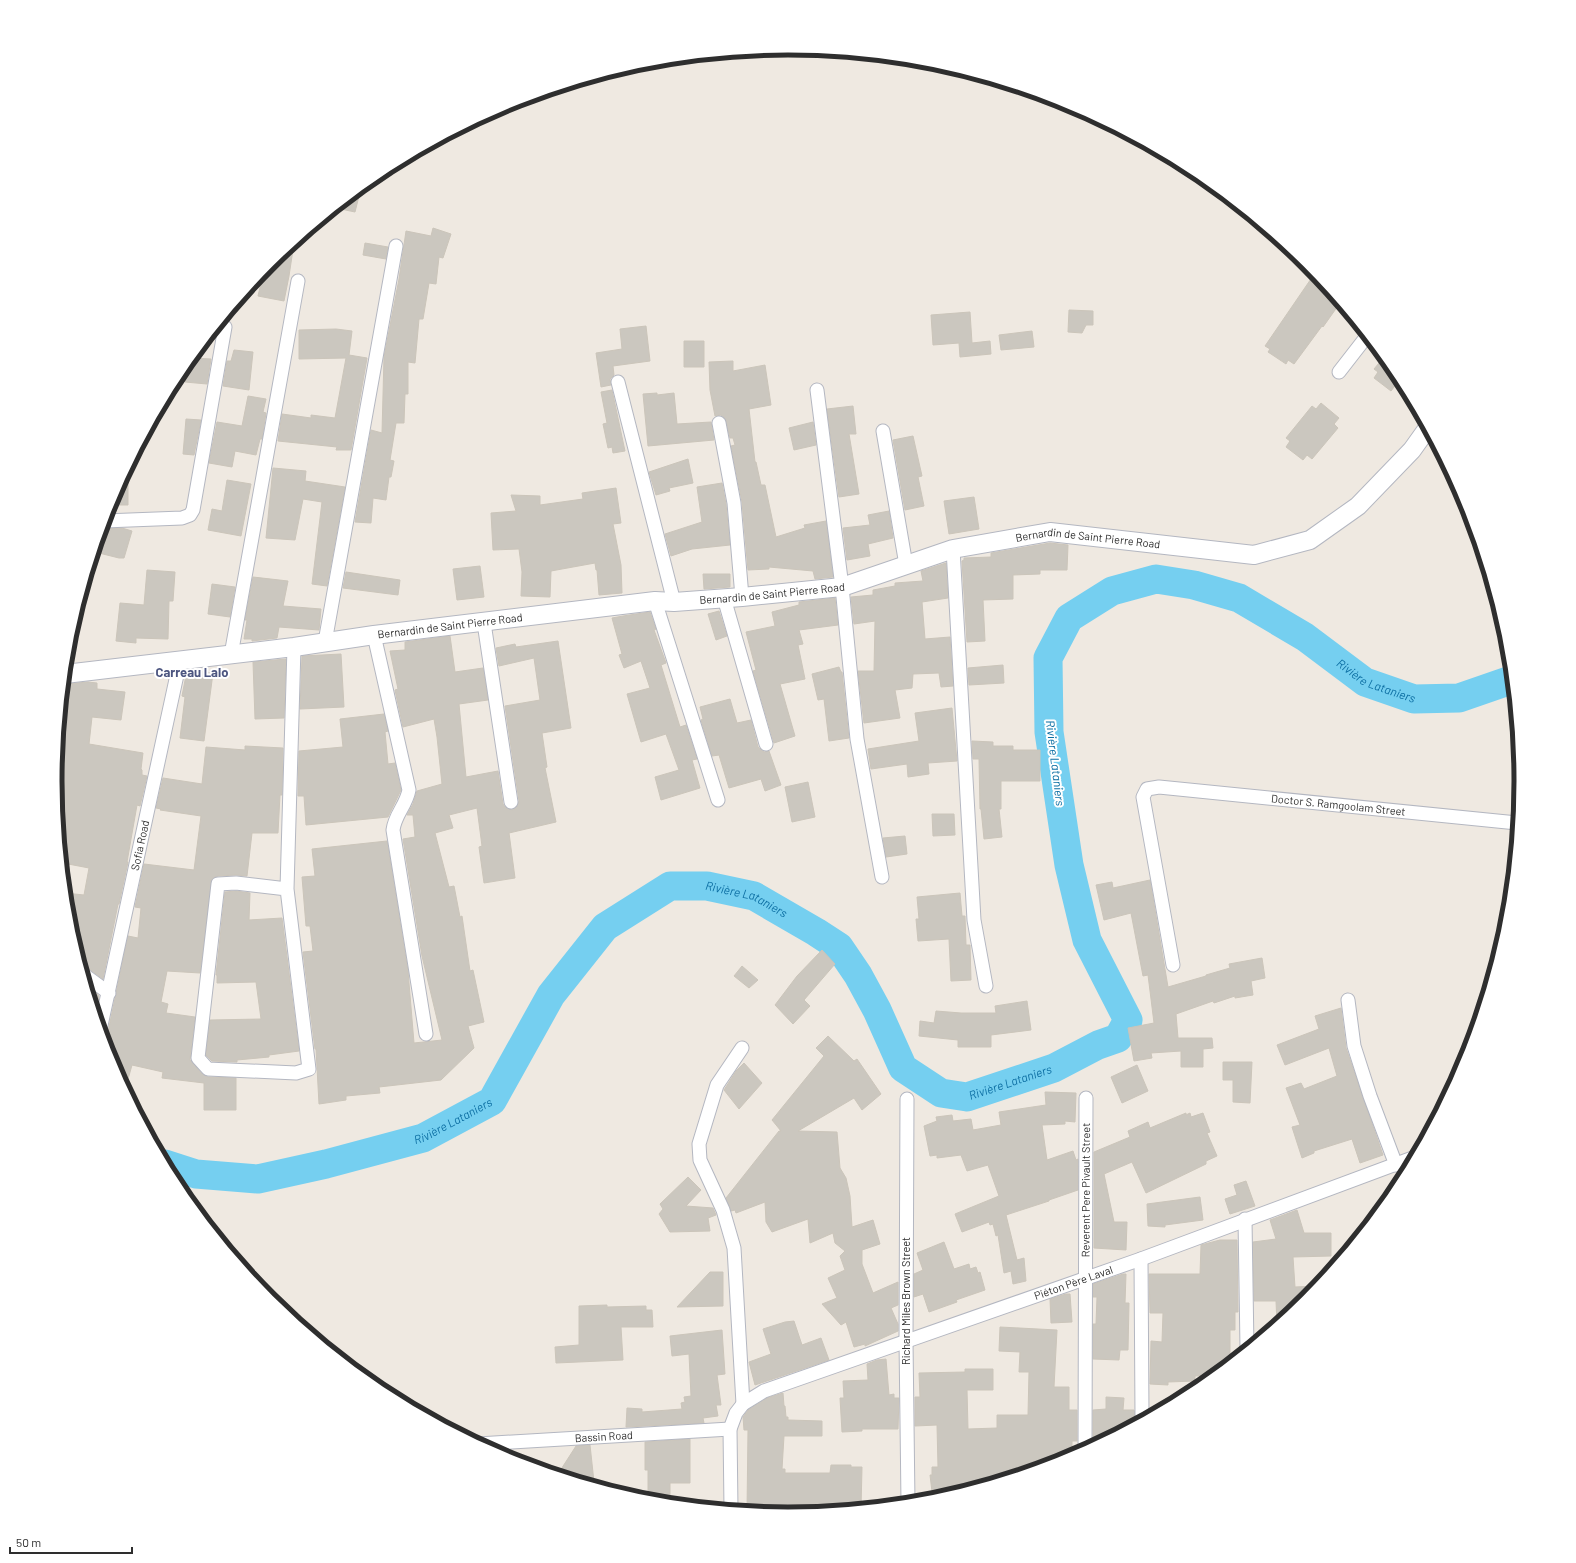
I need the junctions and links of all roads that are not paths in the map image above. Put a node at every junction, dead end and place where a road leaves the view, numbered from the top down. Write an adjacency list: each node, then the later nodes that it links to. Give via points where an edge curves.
1 (396, 246): 21 (street)
2 (298, 281): 23 (street)
3 (225, 327): 11 (street, via 193,510 190,515 182,518)
4 (1364, 339): 5 (street)
5 (1339, 372)
6 (618, 382): 18 (street)
7 (817, 390): 14 (street)
8 (719, 423): 15 (street, via 734,503)
9 (883, 431): 13 (street)
10 (1425, 432): 12 (main road, Bernardin de Saint Pierre Road, via 1412,450 1358,506 1310,540 1254,555 1050,532)
11 (110, 521)
12 (953, 549): 13 (main road, Bernardin de Saint Pierre Road); 34 (street, via 974,920)
13 (906, 565): 14 (main road, Bernardin de Saint Pierre Road)
14 (842, 587): 15 (main road, Bernardin de Saint Pierre Road); 30 (street, via 856,739)
15 (742, 597): 16 (main road, Bernardin de Saint Pierre Road)
16 (724, 598): 18 (main road, Bernardin de Saint Pierre Road); 26 (street)
17 (655, 601): 18 (main road, Bernardin de Saint Pierre Road); 19 (main road, Bernardin de Saint Pierre Road); 27 (street)
18 (674, 602)
19 (484, 622): 20 (main road, Bernardin de Saint Pierre Road); 28 (street)
20 (374, 635): 21 (main road, Bernardin de Saint Pierre Road); 38 (street, via 409,790 393,830)
21 (325, 642): 22 (main road, Bernardin de Saint Pierre Road)
22 (294, 647): 23 (main road, Bernardin de Saint Pierre Road); 31 (street)
23 (231, 654): 24 (main road, Bernardin de Saint Pierre Road)
24 (180, 661): 25 (main road, Bernardin de Saint Pierre Road); 35 (street, Sofia Road)
25 (70, 673)
26 (766, 744)
27 (718, 800)
28 (511, 802)
29 (1513, 823): 32 (street, Doctor S. Ramgoolam Street, via 1159,787 1147,789 1144,797)
30 (882, 877)
31 (287, 889): 31 (street, via 218,884 198,1058 208,1068 296,1073 309,1069)
32 (1173, 965)
33 (88, 977): 35 (street)
34 (986, 986)
35 (109, 993): 37 (street, Sofia Road)
36 (1348, 1000): 43 (street, via 1354,1046)
37 (102, 1021)
38 (426, 1034)
39 (742, 1048): 49 (street, via 717,1085 699,1144 700,1160 723,1210 734,1248)
40 (1086, 1098): 46 (street, Reverent Pere Pivault Street)
41 (907, 1099): 47 (street, Richard Miles Brown Street)
42 (1408, 1160): 43 (street, Piéton Père Laval)
43 (1396, 1165): 44 (street, Piéton Père Laval)
44 (1245, 1220): 45 (street, Piéton Père Laval); 48 (street)
45 (1141, 1259): 46 (street, Piéton Père Laval); 50 (street)
46 (1086, 1279): 47 (street, Piéton Père Laval); 53 (street, Reverent Pere Pivault Street)
47 (906, 1341): 49 (street, Piéton Père Laval, via 764,1391); 54 (street, Richard Miles Brown Street)
48 (1247, 1344)
49 (739, 1408): 51 (street)
50 (1142, 1415)
51 (730, 1429): 52 (street, Bassin Road); 55 (street)
52 (489, 1443)
53 (1085, 1444)
54 (908, 1498)
55 (731, 1505)

